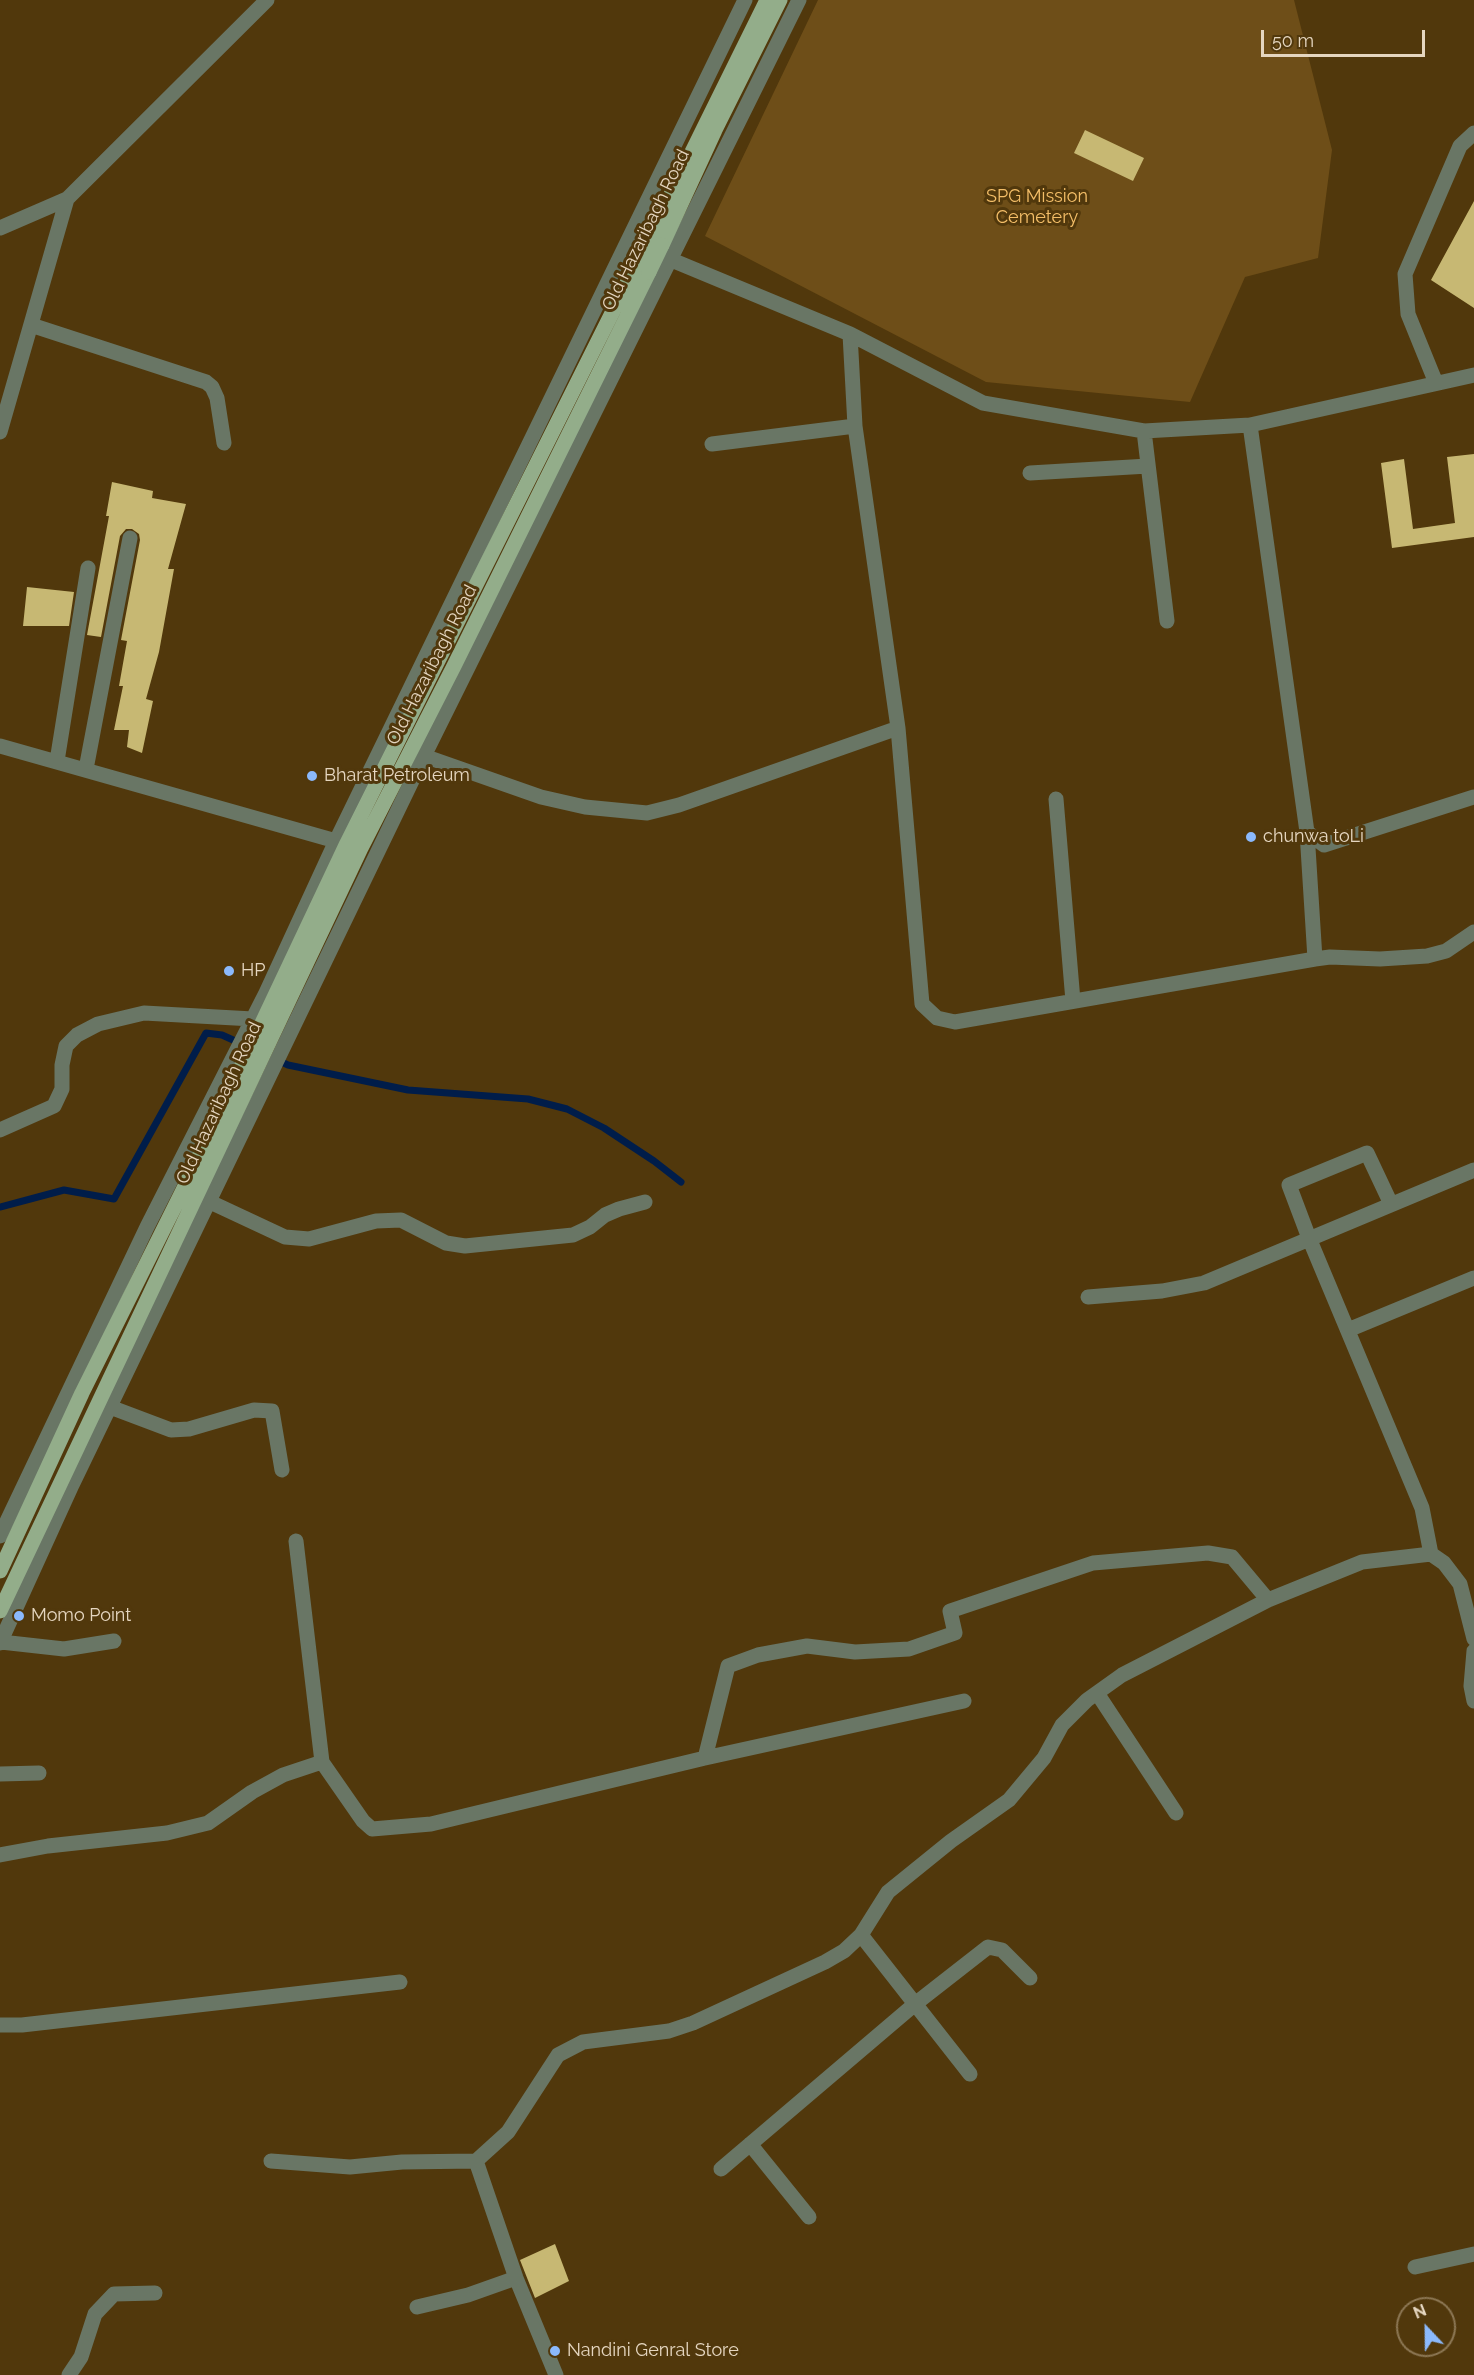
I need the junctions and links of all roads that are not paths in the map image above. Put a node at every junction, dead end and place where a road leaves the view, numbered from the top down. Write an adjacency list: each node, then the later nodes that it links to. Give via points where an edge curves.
1 (267, 0): 7 (street)
2 (745, 0): 9 (street)
3 (767, 0): 10 (main road, Old Hazaribagh Road)
4 (780, 0): 10 (main road, Old Hazaribagh Road)
5 (799, 0): 11 (street)
6 (1474, 133): 15 (street, via 1460,146 1405,274 1408,314)
7 (68, 199): 8 (street); 12 (street)
8 (0, 228)
9 (627, 242): 11 (street); 35 (street)
10 (655, 242): 40 (main road, Old Hazaribagh Road, bridge, via 347,843)
11 (670, 260): 13 (street); 29 (street)
12 (31, 325): 19 (street); 20 (street, via 206,382 217,398)
13 (850, 334): 17 (street); 18 (street, via 983,403)
14 (1474, 375): 15 (street)
15 (1436, 383): 16 (street)
16 (1250, 425): 18 (street); 34 (street)
17 (855, 426): 21 (street); 27 (street)
18 (1144, 431): 22 (street)
19 (0, 432)
20 (224, 443)
21 (712, 444)
22 (1148, 466): 23 (street); 26 (street)
23 (1030, 474)
24 (130, 538): 31 (street)
25 (88, 568): 30 (street)
26 (1167, 621)
27 (898, 728): 29 (street, via 647,813 585,807 541,797); 38 (street, via 922,1004 937,1018 955,1022)
28 (0, 746): 30 (street)
29 (424, 756): 40 (street)
30 (57, 761): 31 (street)
31 (86, 769): 35 (street)
32 (1474, 797): 34 (street, via 1324,844)
33 (1056, 798): 38 (street)
34 (1307, 831): 37 (street)
35 (336, 841): 39 (street)
36 (1474, 932): 37 (street, via 1446,951 1427,956)
37 (1314, 959): 38 (street)
38 (1073, 1001)
39 (253, 1019): 40 (street); 42 (street, via 144,1013 98,1024 66,1046 62,1089 54,1106)
40 (263, 1042): 41 (main road, Old Hazaribagh Road); 41 (street)
41 (252, 1063): 44 (street); 53 (street, via 147,1227); 56 (main road, Old Hazaribagh Road, via 82,1393); 58 (main road, Old Hazaribagh Road)
42 (0, 1130)
43 (1474, 1170): 46 (street)
44 (208, 1201): 45 (street, via 285,1237 309,1239 376,1221 401,1220 446,1244 465,1246 573,1234 605,1215); 51 (street)
45 (645, 1202)
46 (1391, 1204): 47 (street); 47 (street, via 1367,1153 1289,1185)
47 (1309, 1238): 49 (street, via 1204,1282 1162,1292); 50 (street)
48 (1474, 1278): 50 (street)
49 (1088, 1297)
50 (1348, 1330): 55 (street, via 1422,1508)
51 (110, 1407): 52 (street, via 171,1430 189,1429 254,1410 272,1410); 61 (street)
52 (282, 1470)
53 (0, 1536)
54 (296, 1541): 67 (street)
55 (1431, 1554): 57 (street, via 1362,1562); 59 (street, via 1444,1563 1460,1584)
56 (0, 1571)
57 (1268, 1600): 63 (street, via 1122,1675); 66 (street, via 1232,1557 1208,1553 1093,1563 950,1611 955,1633 909,1649 855,1652 807,1646 758,1655 728,1665)
58 (0, 1611)
59 (1474, 1639)
60 (114, 1641): 61 (street, via 64,1648)
61 (0, 1643)
62 (1474, 1651): 65 (street)
63 (1097, 1693): 70 (street); 72 (street, via 1062,1725 1044,1758 1009,1800 888,1892)
64 (964, 1701): 66 (street)
65 (1474, 1701)
66 (705, 1758): 67 (street, via 431,1824 372,1829)
67 (322, 1762): 71 (street, via 283,1775 208,1823 167,1833)
68 (39, 1773): 69 (street)
69 (0, 1774)
70 (1176, 1813)
71 (0, 1855)
72 (861, 1935): 75 (street); 80 (street, via 825,1962 693,2023 669,2031 583,2043 558,2055 508,2132)
73 (1030, 1978): 75 (street, via 1002,1950 988,1947)
74 (400, 1982): 76 (street)
75 (915, 2004): 77 (street); 78 (street)
76 (0, 2025)
77 (970, 2074)
78 (750, 2144): 81 (street); 82 (street)
79 (271, 2161): 80 (street, via 350,2168 402,2162)
80 (476, 2161): 85 (street)
81 (721, 2169)
82 (809, 2217)
83 (1474, 2254): 84 (street)
84 (1415, 2267)
85 (516, 2278): 87 (street); 89 (street)
86 (154, 2293): 88 (street, via 114,2294 95,2314 81,2357)
87 (417, 2307)
88 (69, 2375)
89 (556, 2375)

